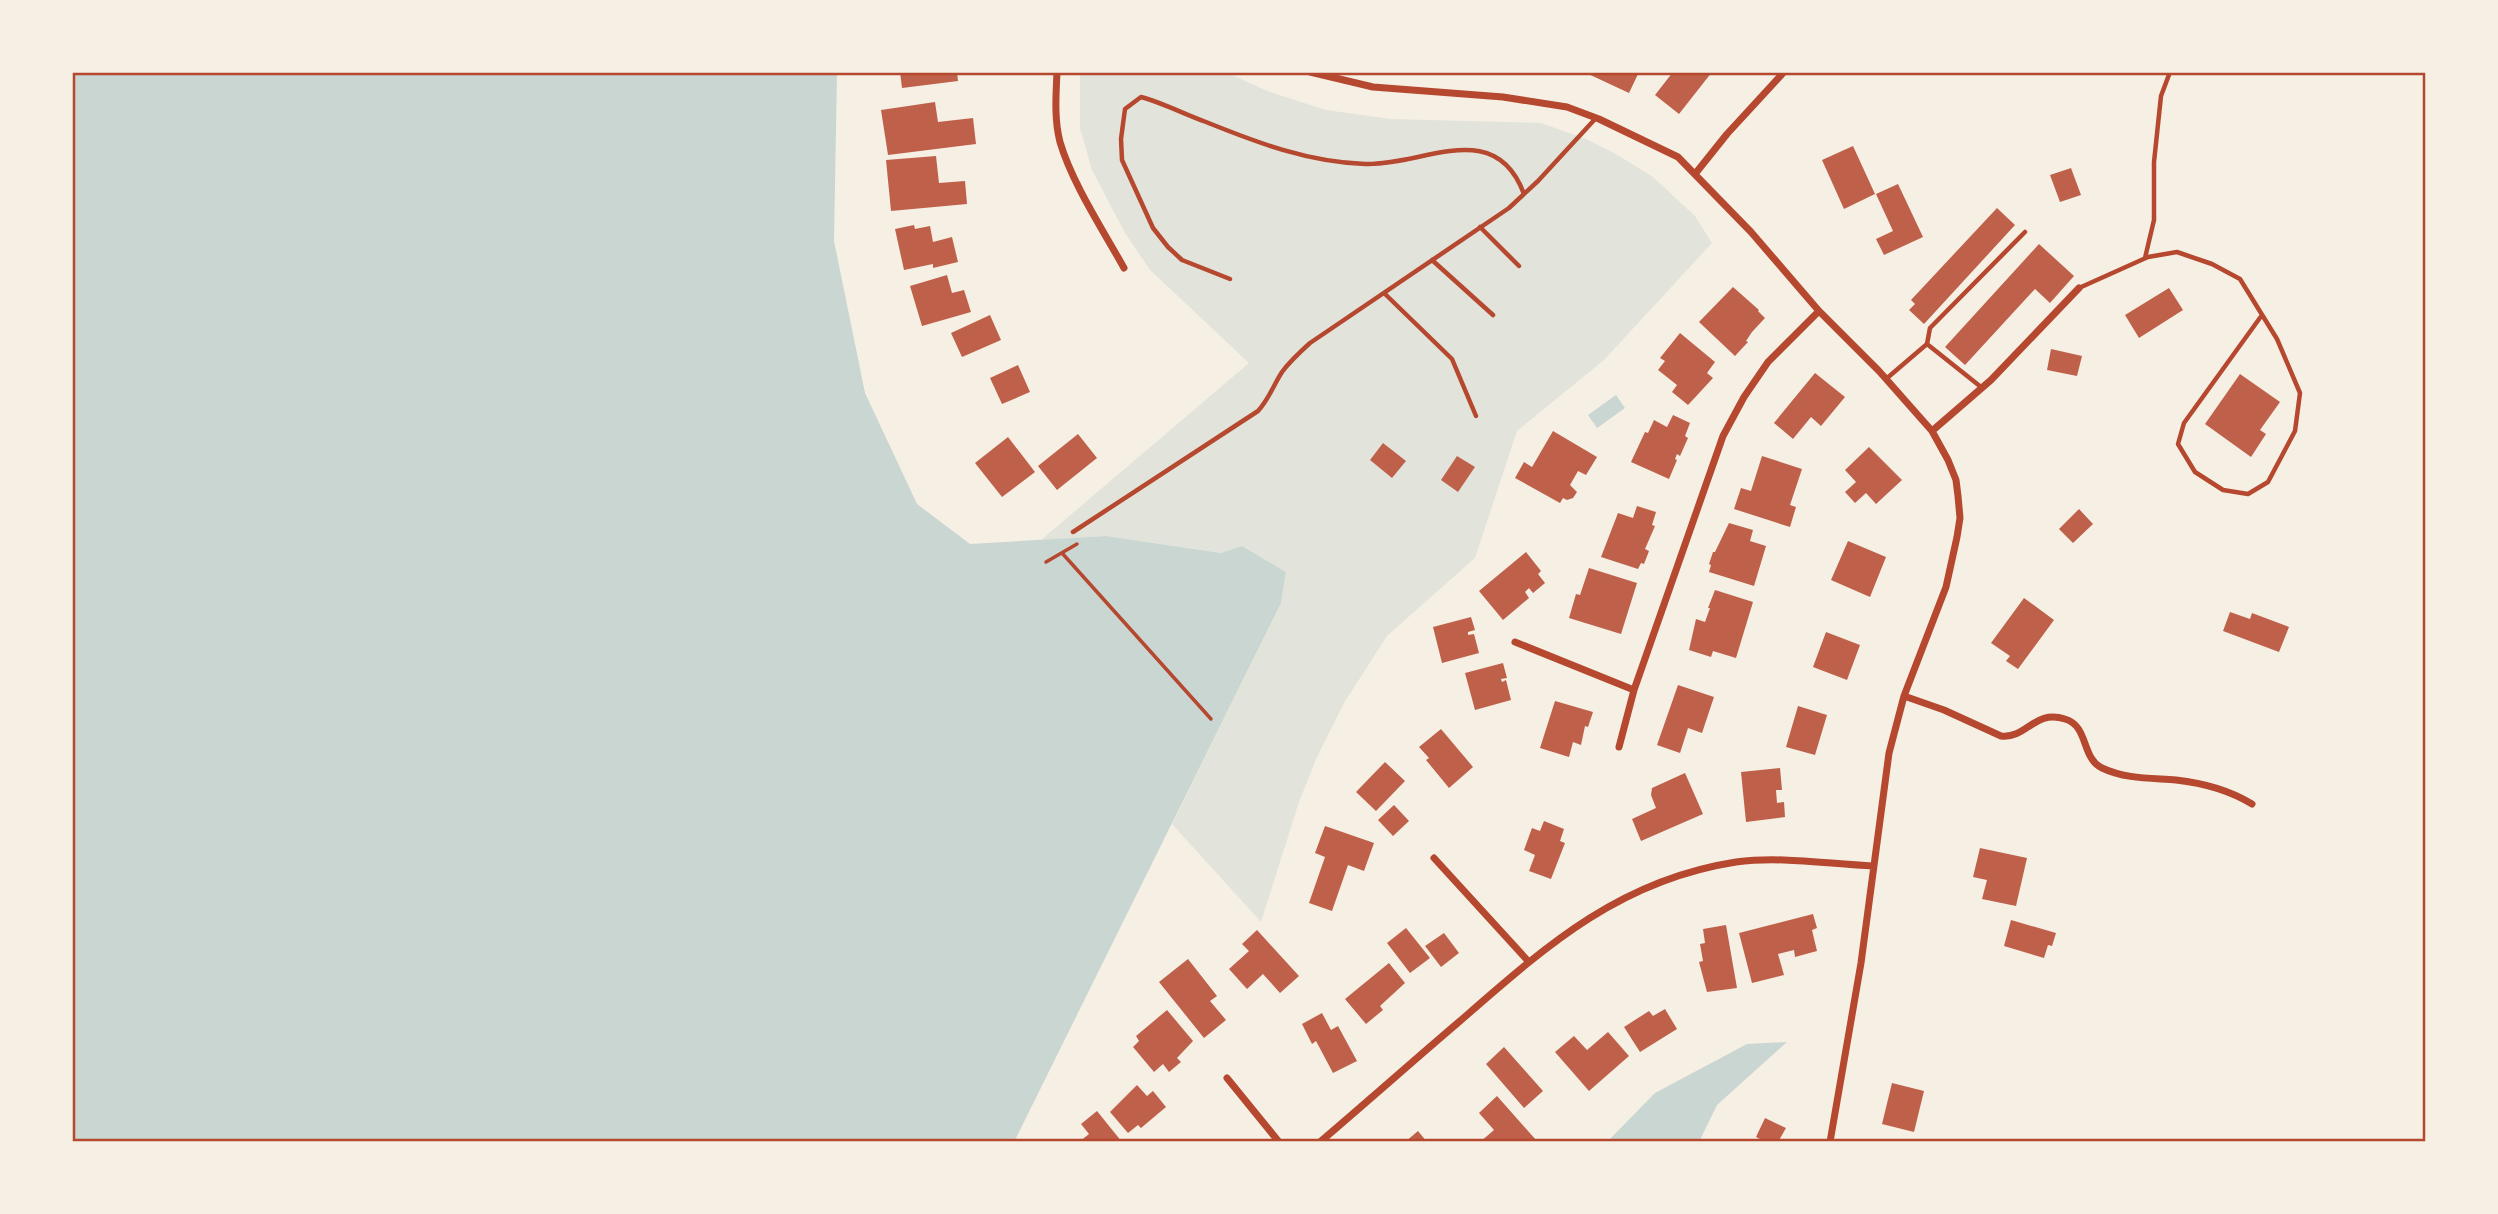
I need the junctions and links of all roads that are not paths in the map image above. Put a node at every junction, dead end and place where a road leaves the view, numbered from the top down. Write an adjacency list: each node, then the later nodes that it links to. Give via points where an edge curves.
1 (1057, 72): 13 (street, via 1060,142)
2 (1310, 72): 5 (street, via 1373,87 1544,102)
3 (1784, 72): 6 (street)
4 (2170, 72): 10 (lane, via 2161,96 2154,220)
5 (1596, 118): 6 (street, via 1678,157); 7 (lane)
6 (1695, 174): 17 (street)
7 (1524, 194): 8 (lane); 14 (lane, via 1518,179 1491,152 1472,148 1384,165 1311,159 1141,97 1125,109 1122,160 1153,228 1182,260)
8 (1480, 227): 11 (lane); 12 (lane)
9 (2025, 232): 20 (lane, via 1930,328)
10 (2145, 258): 15 (lane); 19 (lane, via 2177,252 2212,264 2240,279)
11 (1432, 260): 16 (lane); 18 (lane)
12 (1519, 266)
13 (1124, 268)
14 (1230, 279)
15 (2080, 288): 22 (street)
16 (1384, 293): 23 (lane, via 1452,359); 25 (lane, via 1295,356 1258,411)
17 (1819, 311): 21 (street); 27 (street, via 1769,362 1723,436)
18 (1493, 315)
19 (2262, 315): 19 (lane, via 2300,393 2295,431 2268,482 2248,494 2223,490 2195,472 2178,444 2184,423)
20 (1927, 344): 21 (lane); 22 (lane)
21 (1886, 379): 24 (street)
22 (1982, 388): 24 (street)
23 (1476, 416)
24 (1932, 431): 28 (street, via 1956,480 1960,518 1946,587)
25 (1073, 532)
26 (1515, 642): 27 (street)
27 (1634, 690): 29 (street)
28 (1904, 696): 30 (street, via 2001,736 2011,737 2040,718 2064,718 2080,730 2090,756 2102,768 2137,778 2179,780 2230,791); 32 (street, via 1889,753)
29 (1619, 747)
30 (2252, 804)
31 (1434, 858): 33 (street)
32 (1873, 866): 33 (street, via 1766,859 1670,878 1611,904); 37 (street)
33 (1528, 961): 36 (street)
34 (1227, 1078): 35 (street)
35 (1279, 1142)
36 (1320, 1142)
37 (1830, 1142)

